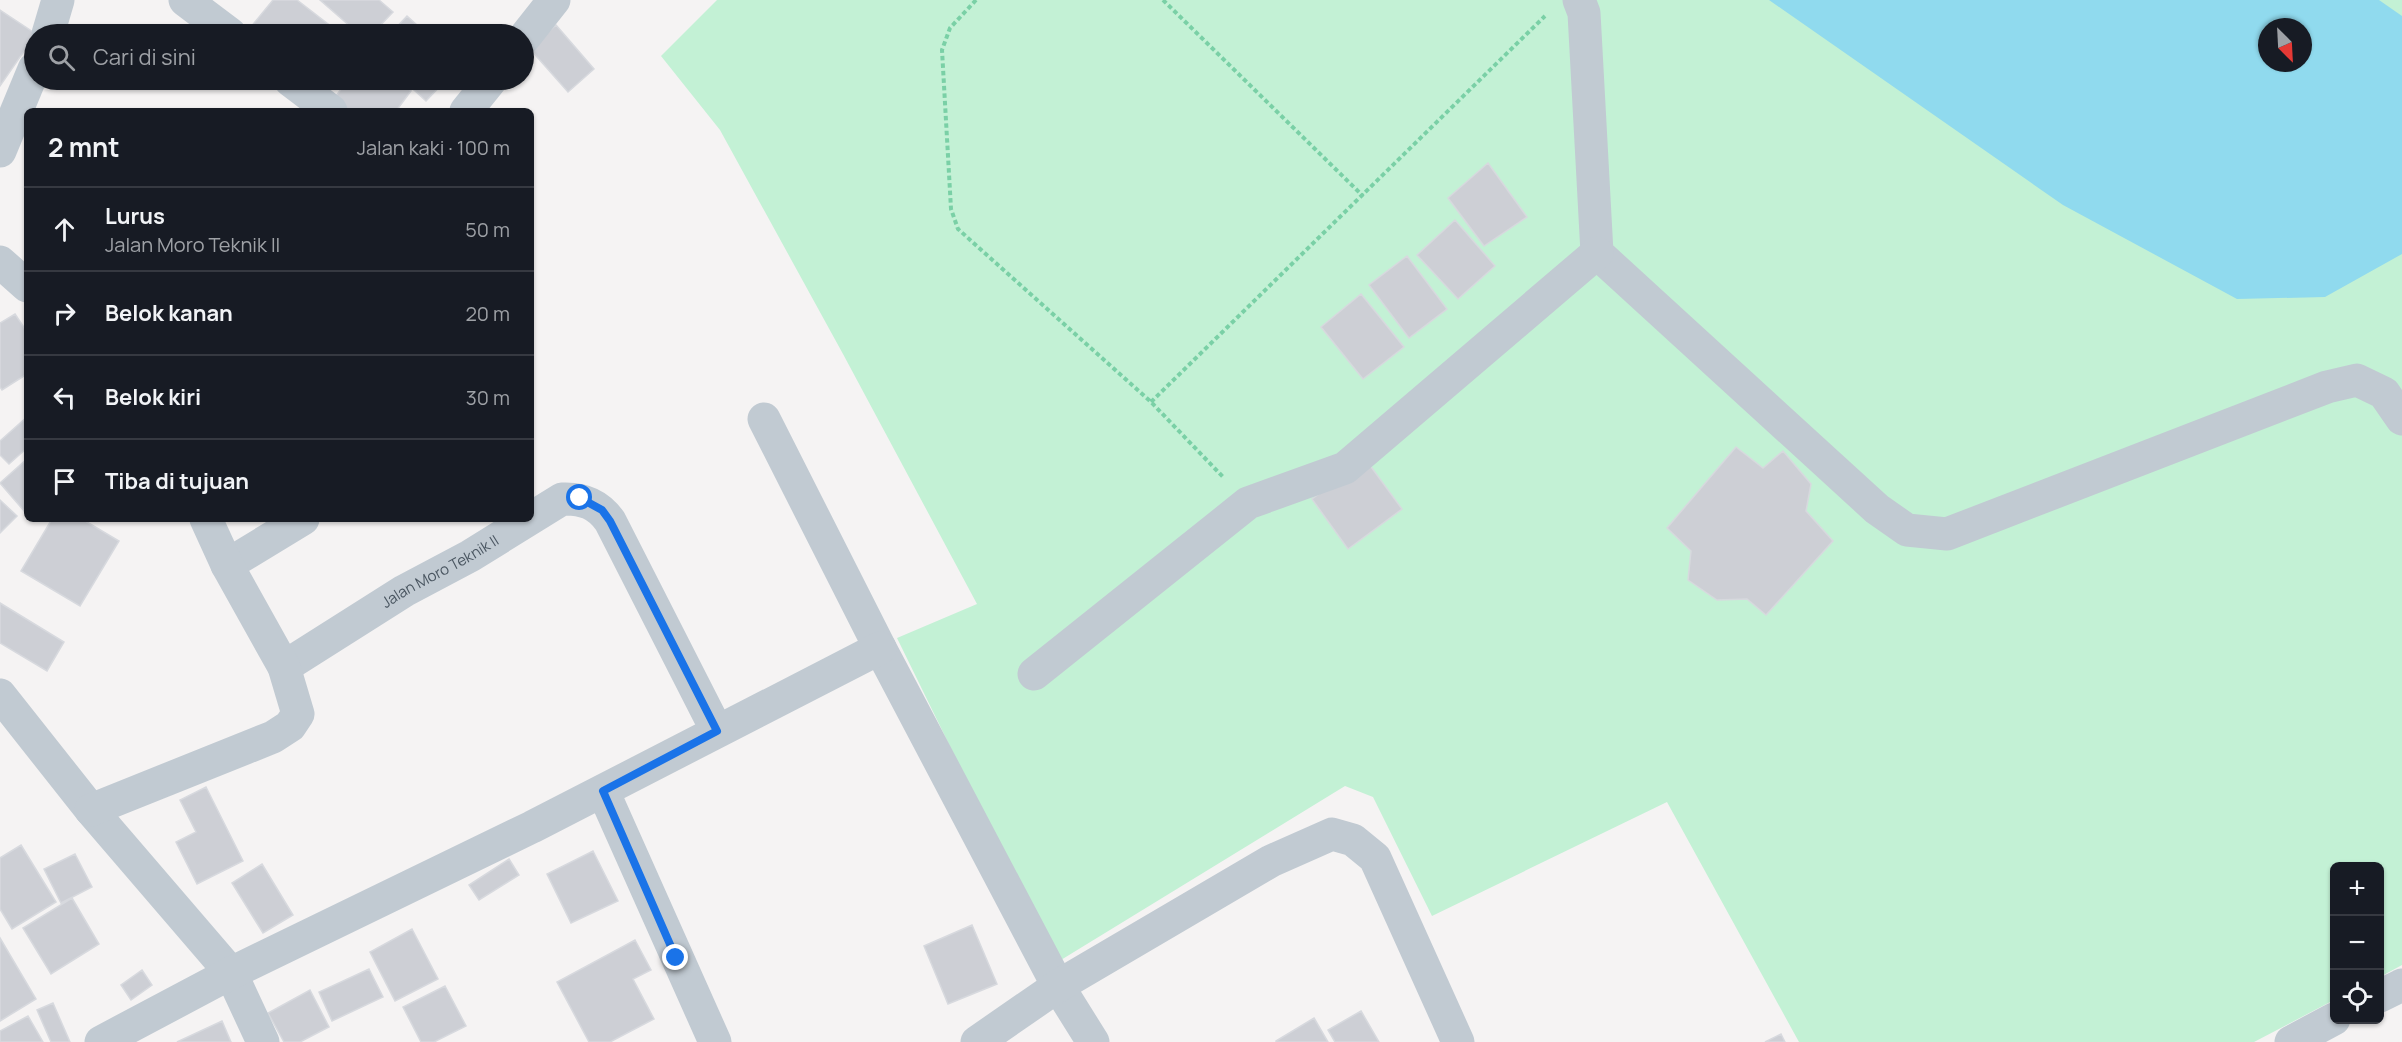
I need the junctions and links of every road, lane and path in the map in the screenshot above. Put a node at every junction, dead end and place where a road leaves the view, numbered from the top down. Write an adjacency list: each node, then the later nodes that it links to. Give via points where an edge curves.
1 (58, 0): 7 (street)
2 (184, 0): 8 (street)
3 (554, 0): 9 (street)
4 (976, 0): 20 (path, via 950,28 942,50 951,209 958,229)
5 (1163, 0): 16 (path)
6 (1566, 4): 16 (path); 17 (street, via 1584,13)
7 (51, 24)
8 (216, 24)
9 (534, 25)
10 (25, 90): 15 (street)
11 (303, 90): 13 (street)
12 (483, 90): 14 (street)
13 (327, 108)
14 (468, 108)
15 (0, 151)
16 (1363, 196): 20 (path)
17 (1597, 253): 22 (street, via 1877,509 1907,530 1947,534 2347,382 2357,380 2384,393); 23 (street, via 1345,468)
18 (0, 262): 19 (street)
19 (24, 283)
20 (1151, 402): 23 (path)
21 (764, 419): 29 (street)
22 (2402, 419)
23 (1248, 503): 31 (street)
24 (534, 517): 33 (street, Jalan Moro Teknik II, via 562,500 580,498 602,510)
25 (207, 522): 28 (street)
26 (298, 522): 28 (street)
27 (526, 522): 30 (street, Jalan Moro Teknik II, via 404,591)
28 (227, 565): 30 (street)
29 (880, 648): 33 (street); 38 (street)
30 (284, 667): 35 (street, via 298,714 290,726 273,737)
31 (1034, 674)
32 (0, 695): 35 (street)
33 (717, 731): 34 (street)
34 (603, 791): 36 (street); 43 (street)
35 (91, 810): 36 (street)
36 (231, 973): 41 (street); 42 (street)
37 (2402, 985): 39 (street)
38 (1058, 986): 44 (street); 45 (street); 46 (street, via 1272,861 1332,834 1353,840 1375,858)
39 (2384, 994)
40 (2330, 1021): 47 (street)
41 (101, 1042)
42 (263, 1042)
43 (716, 1042)
44 (977, 1042)
45 (1093, 1042)
46 (1458, 1042)
47 (2291, 1042)

